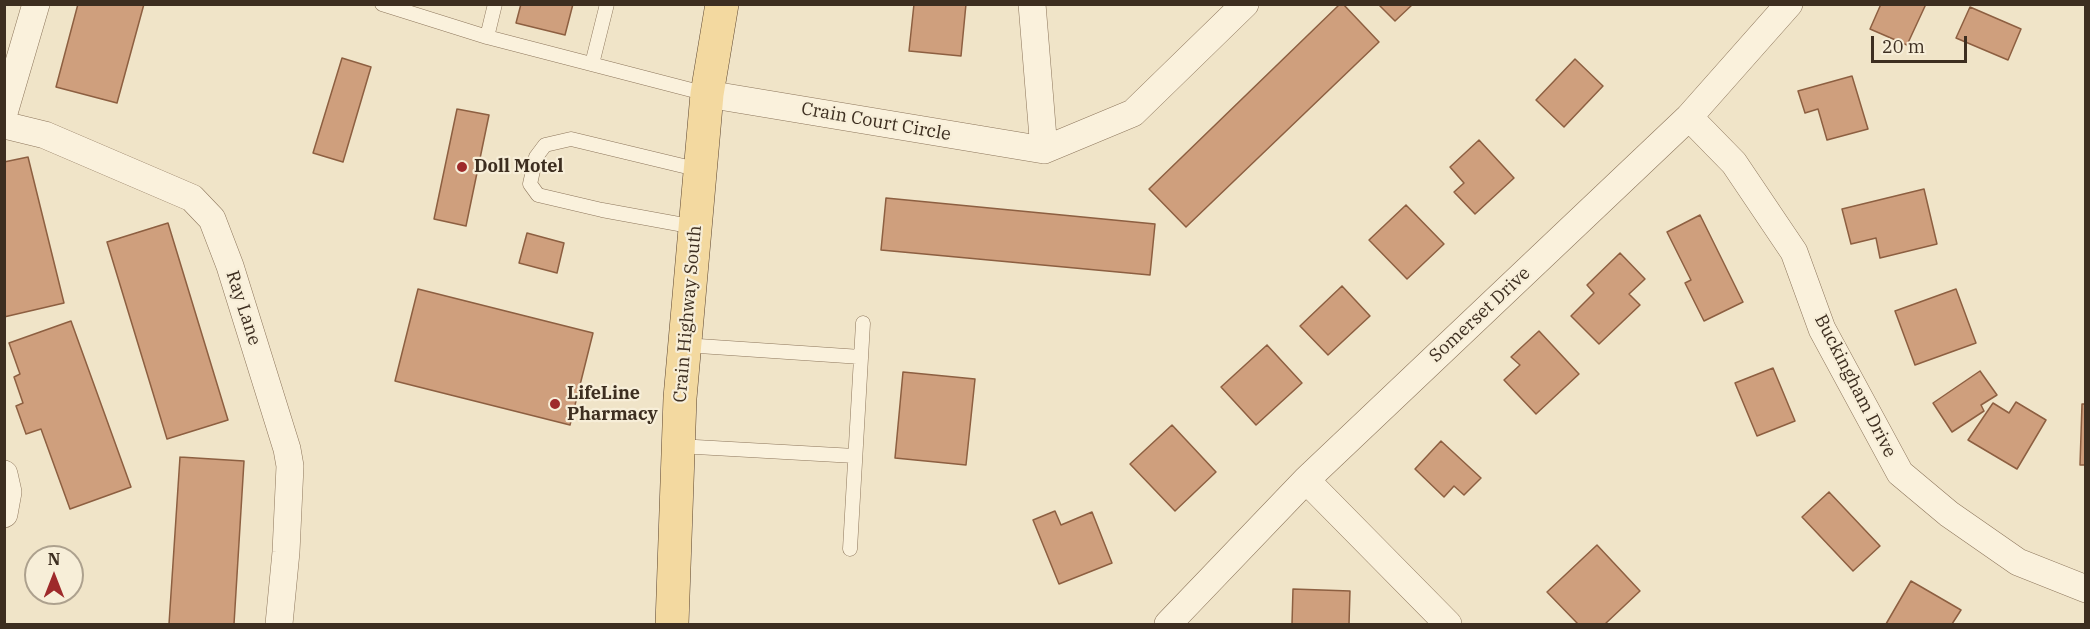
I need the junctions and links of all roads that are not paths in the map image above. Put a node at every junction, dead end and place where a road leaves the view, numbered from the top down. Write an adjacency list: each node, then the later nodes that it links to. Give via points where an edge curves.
1 (36, 4): 12 (street)
2 (382, 4): 9 (lane)
3 (495, 4): 9 (lane)
4 (607, 4): 10 (lane)
5 (722, 4): 11 (main road, Crain Highway South)
6 (1032, 4): 15 (street)
7 (1245, 4): 15 (street, via 1133,113)
8 (1789, 4): 13 (street, Somerset Drive)
9 (487, 37): 10 (lane)
10 (592, 64): 11 (lane)
11 (707, 94): 15 (street, Crain Court Circle); 16 (main road, Crain Highway South)
12 (4, 113)
13 (1689, 117): 24 (street, Somerset Drive); 27 (street, Buckingham Drive, via 1734,163 1794,252 1822,329 1900,473 1949,514 2018,562)
14 (4, 125): 28 (street, Ray Lane, via 45,135 192,198 212,219 230,266 290,466)
15 (1044, 150)
16 (700, 170): 17 (main road, Crain Highway South); 17 (lane, via 572,139 545,145 536,157 530,184 538,195)
17 (695, 227): 19 (main road, Crain Highway South)
18 (863, 323): 20 (lane)
19 (684, 345): 20 (lane); 21 (main road, Crain Highway South)
20 (861, 357): 22 (lane)
21 (678, 446): 22 (lane); 29 (main road, Crain Highway South)
22 (855, 456): 26 (lane)
23 (4, 474): 25 (street, via 8,492)
24 (1306, 480): 30 (street, Somerset Drive); 31 (street)
25 (4, 514)
26 (850, 549)
27 (2085, 589)
28 (279, 624)
29 (672, 624)
30 (1168, 624)
31 (1448, 624)

